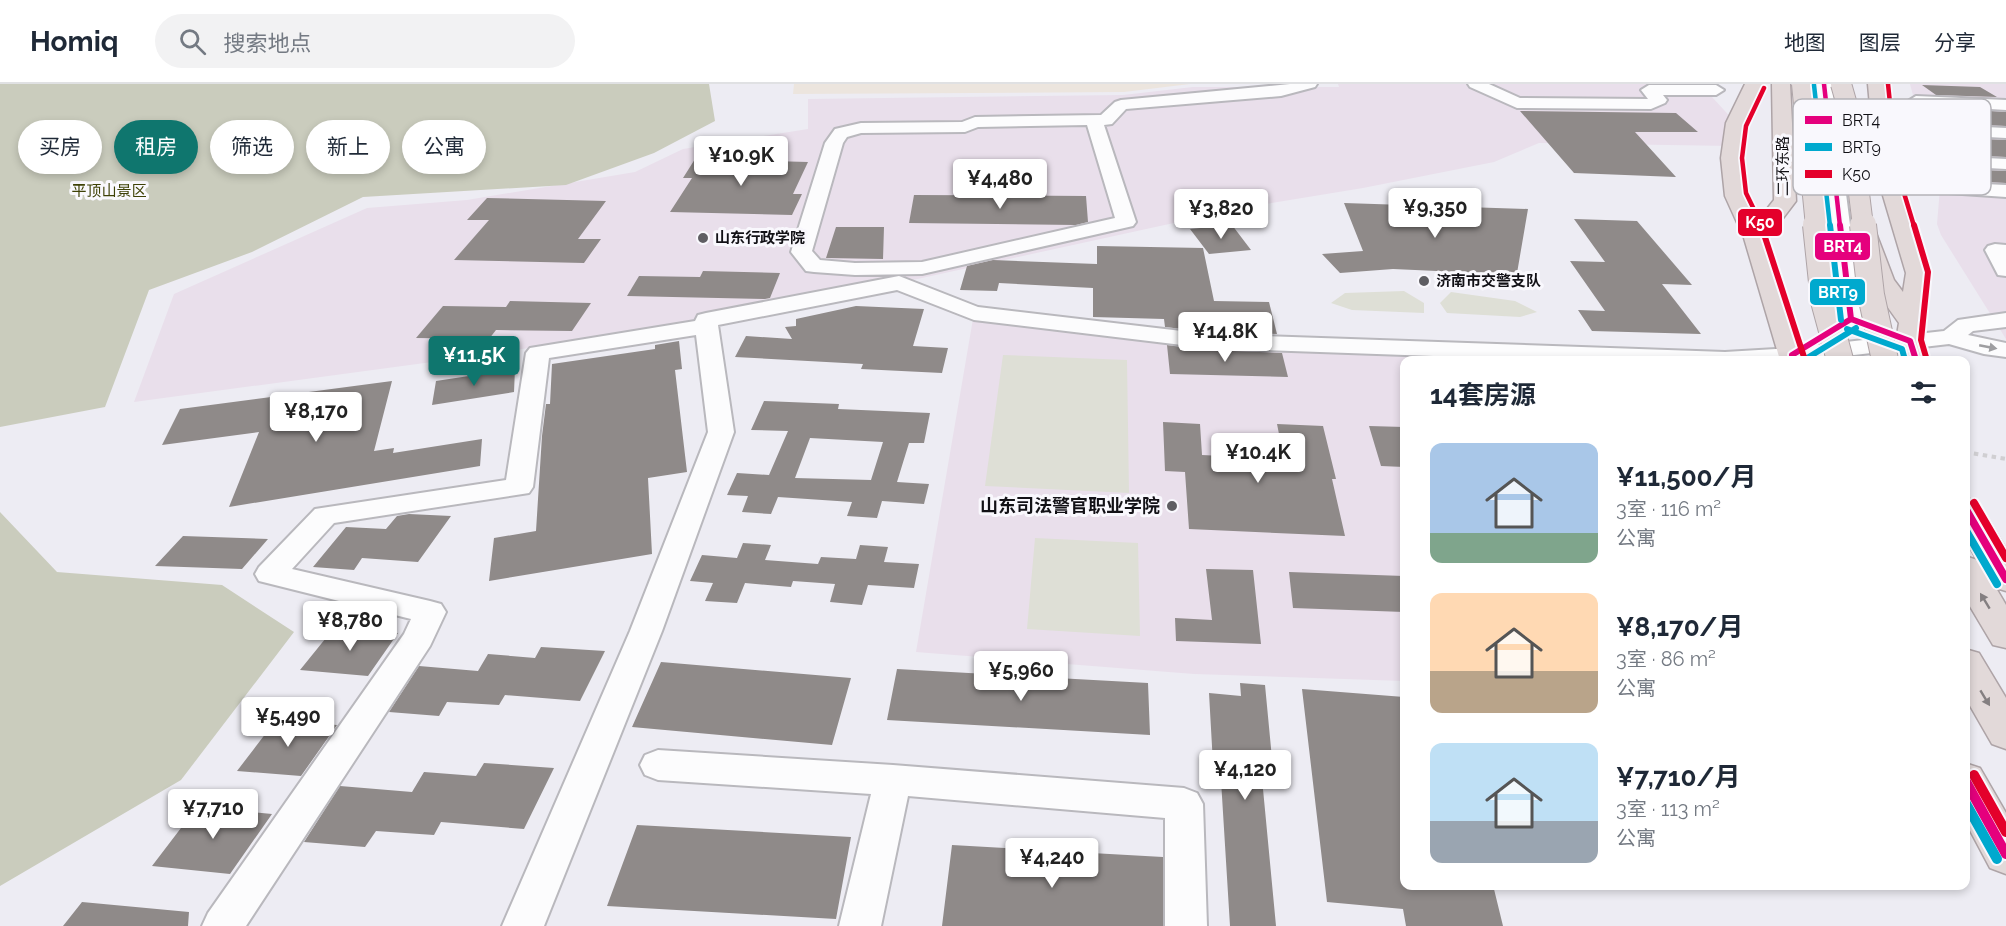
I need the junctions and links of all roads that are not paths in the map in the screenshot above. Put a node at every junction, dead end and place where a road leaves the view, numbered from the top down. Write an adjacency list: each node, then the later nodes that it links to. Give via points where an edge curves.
1 (1309, 84): 16 (street, via 1281,91 1121,105 1106,120)
2 (1476, 84): 10 (street, via 1517,104 1651,104 1659,100 1649,90)
3 (1754, 84): 17 (highway)
4 (1769, 84): 30 (highway, via 1767,146)
5 (1781, 84): 30 (highway, 二环东路, via 1785,201)
6 (1824, 84): 11 (street)
7 (1843, 84): 12 (highway); 13 (highway, bridge)
8 (1868, 84): 14 (highway)
9 (1877, 84): 15 (highway)
10 (1714, 87): 17 (street)
11 (1826, 99)
12 (1844, 99)
13 (1846, 99)
14 (1870, 99)
15 (1879, 99)
16 (1094, 120): 16 (street, via 975,122 965,127 861,128 841,133 834,143 801,252 814,266 922,267 1126,222)
17 (1736, 123): 30 (highway, via 1731,158 1736,196)
18 (1991, 132): 19 (street)
19 (2006, 133)
20 (1991, 163): 21 (street)
21 (2006, 164)
22 (1991, 190): 23 (street)
23 (2006, 191)
24 (1812, 195): 43 (highway, bridge, via 1824,301)
25 (1837, 195): 33 (street)
26 (1859, 195): 44 (highway, bridge, via 1871,295)
27 (1860, 195): 37 (highway, via 1869,246)
28 (1877, 195): 37 (highway)
29 (1894, 195): 37 (highway, via 1918,273)
30 (1756, 238): 40 (highway)
31 (2006, 251): 32 (street, via 1995,250)
32 (2006, 270)
33 (1851, 319): 37 (street); 41 (street)
34 (2006, 320): 36 (street, via 1966,325)
35 (707, 326): 39 (street, via 706,320 899,283 974,313 1208,341); 55 (street, via 538,353 519,487 325,515 270,574 430,612 420,638); 56 (street, via 721,432 646,631)
36 (1950, 337): 37 (street); 38 (street, one-way to 38)
37 (1912, 341): 42 (street)
38 (2006, 350)
39 (1639, 356)
40 (1792, 356)
41 (1796, 356)
42 (1807, 356)
43 (1839, 356)
44 (1884, 356)
45 (1970, 517): 47 (highway)
46 (1970, 576): 48 (highway, one-way to 46)
47 (2006, 579)
48 (2006, 635)
49 (1970, 672): 50 (highway, one-way to 50)
50 (2006, 733)
51 (658, 765): 52 (street)
52 (893, 780): 57 (street); 58 (street, via 1184,804)
53 (1970, 789): 54 (highway)
54 (2006, 854)
55 (223, 926)
56 (523, 926)
57 (860, 926)
58 (1186, 926)

